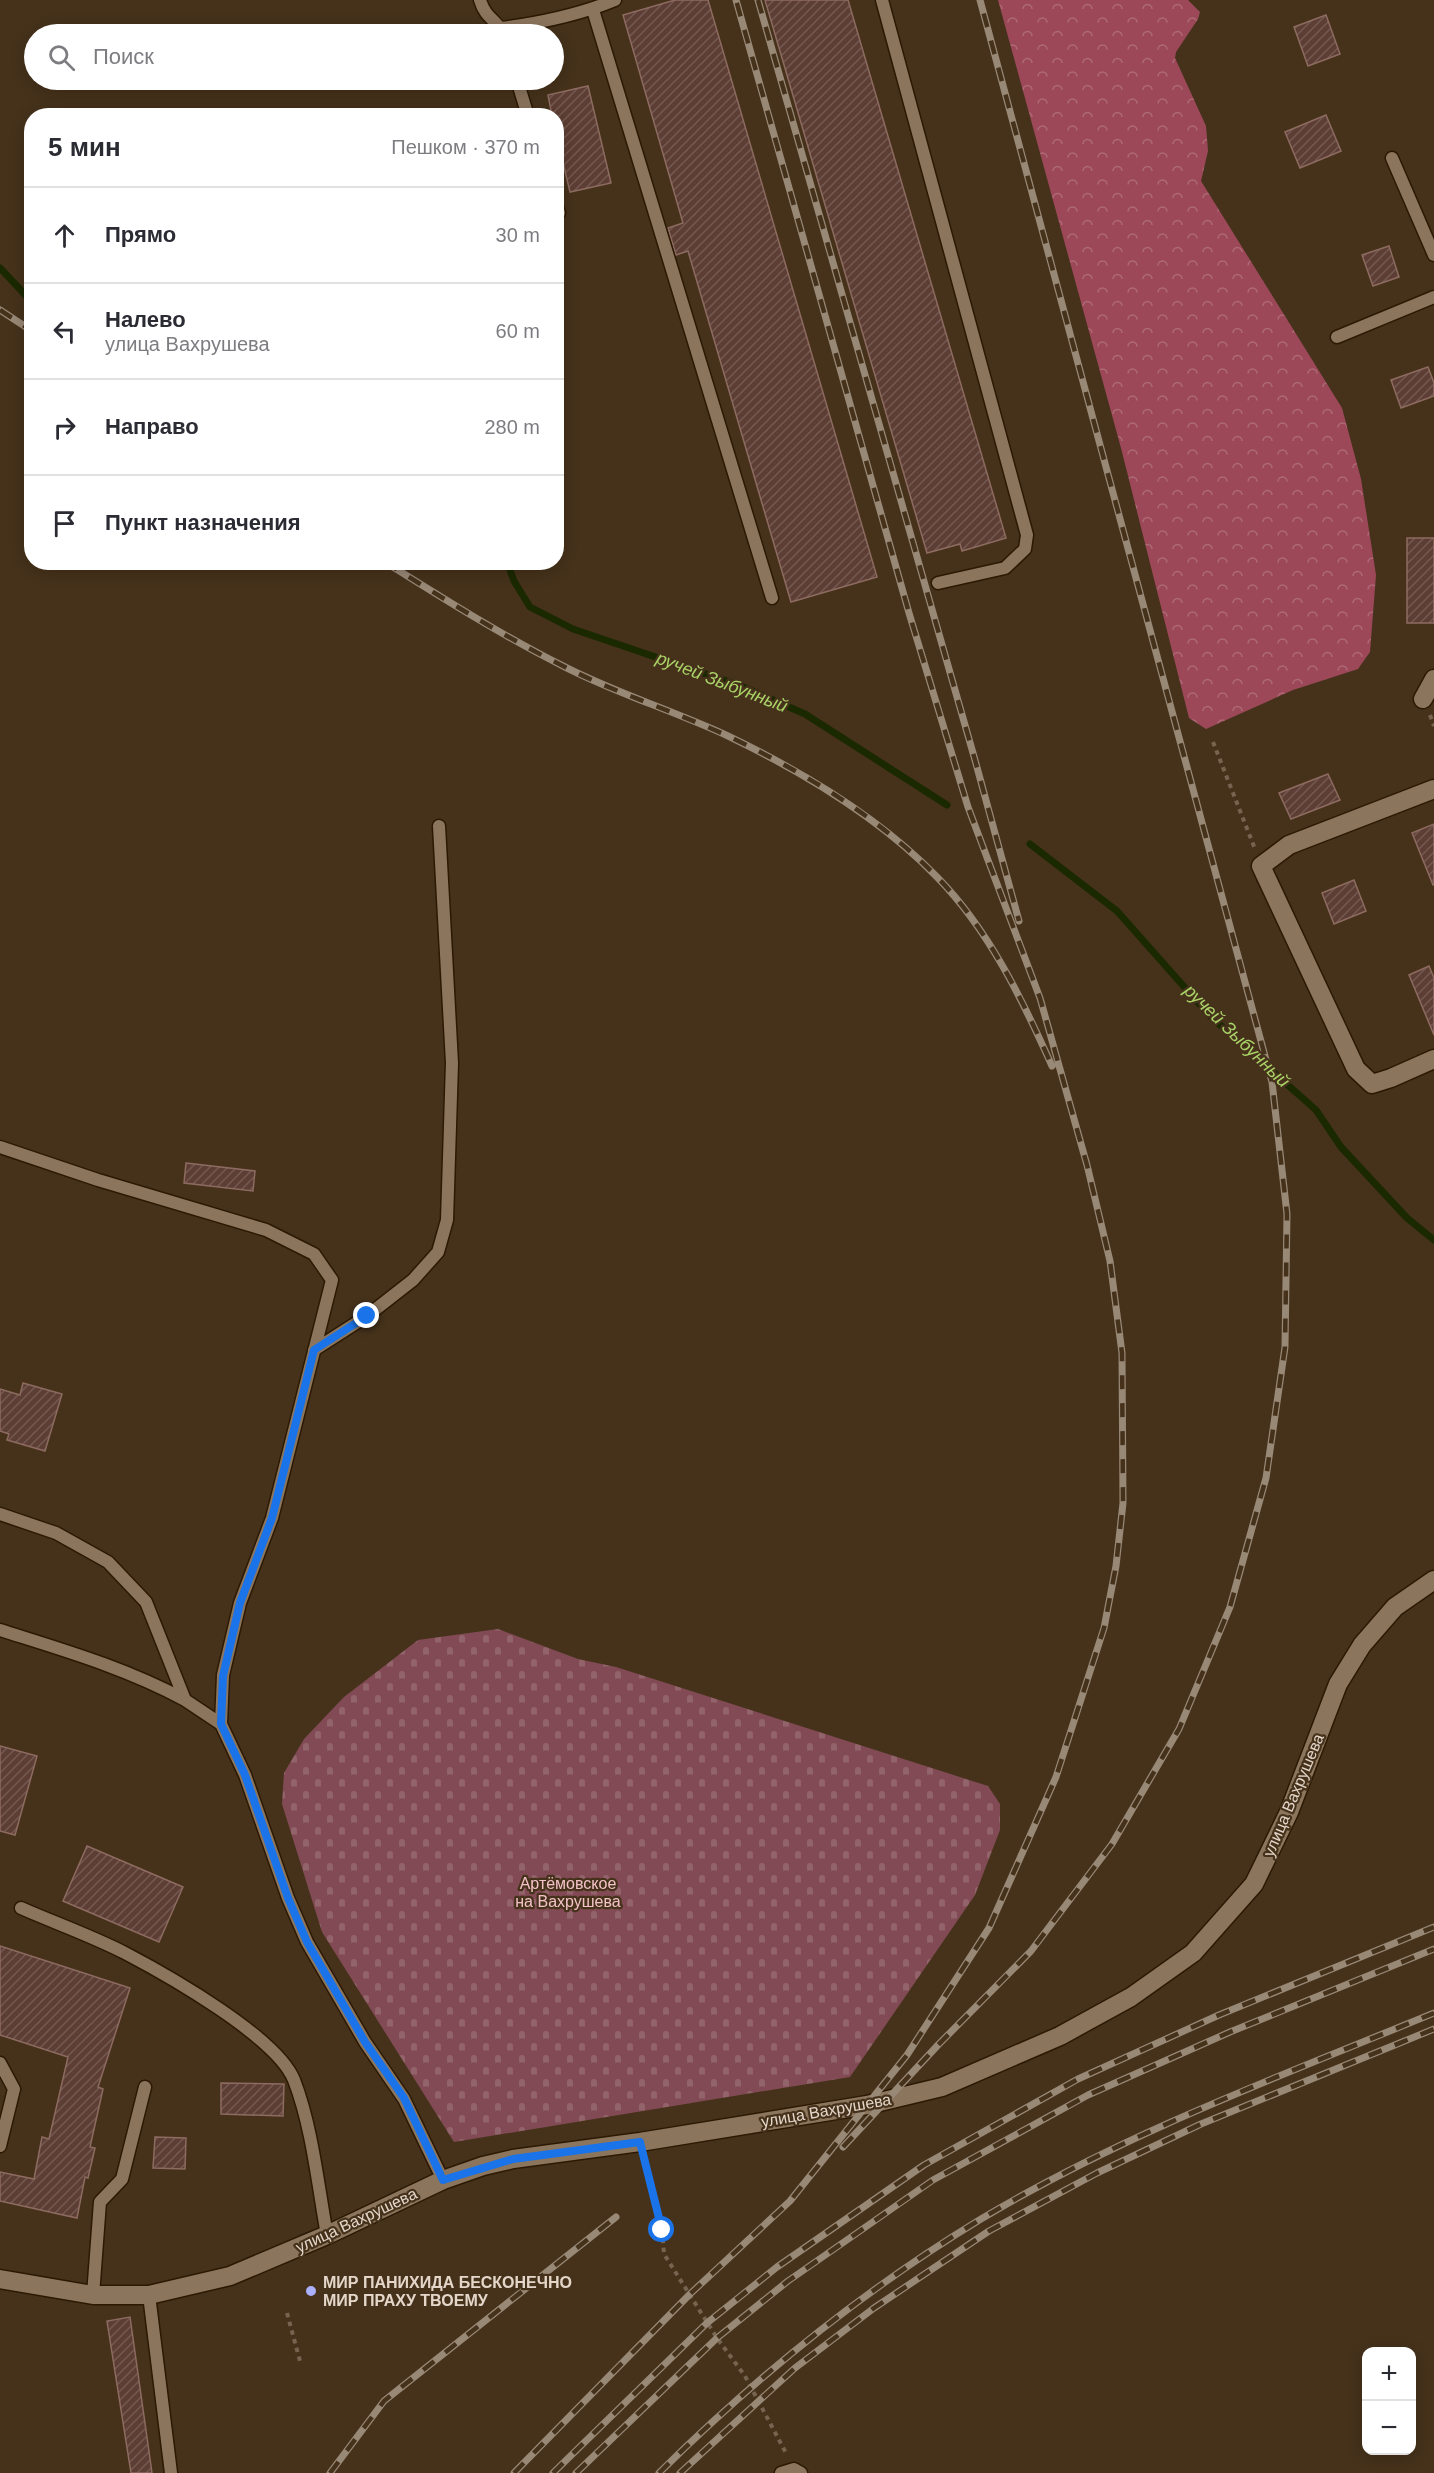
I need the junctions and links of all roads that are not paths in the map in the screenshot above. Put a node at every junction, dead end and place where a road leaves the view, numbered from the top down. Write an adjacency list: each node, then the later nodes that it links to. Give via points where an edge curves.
1 (480, 0): 5 (lane, via 484,13)
2 (615, 0): 4 (lane)
3 (882, 0): 13 (lane, via 1027,535 1024,549 1005,568)
4 (593, 9): 6 (lane); 14 (lane)
5 (495, 24)
6 (530, 24)
7 (520, 90): 8 (lane)
8 (526, 108)
9 (1392, 158): 10 (lane)
10 (1434, 255)
11 (1434, 297): 12 (lane)
12 (1337, 337)
13 (938, 583)
14 (772, 598)
15 (1434, 679): 16 (main road)
16 (1423, 699)
17 (1434, 789): 19 (main road, via 1289,845 1261,866 1356,1069 1372,1084)
18 (439, 826): 21 (lane, via 452,1063 447,1220 438,1252 413,1280)
19 (1434, 1059)
20 (0, 1147): 21 (lane, via 266,1230 314,1254 332,1281)
21 (314, 1350): 26 (lane, via 272,1518 240,1603 223,1676)
22 (0, 1514): 25 (lane, via 56,1533 108,1562 146,1602)
23 (1434, 1580): 31 (main road, улица Вахрушева, via 1395,1608 1362,1645 1338,1684 1289,1812 1254,1884 1193,1953 1131,1996 1060,2036 942,2087 867,2104 513,2159)
24 (0, 1630): 25 (lane, via 105,1663)
25 (185, 1700): 26 (lane)
26 (221, 1724): 31 (lane, via 245,1775 307,1942 365,2042 404,2098)
27 (21, 1908): 32 (lane, via 125,1952 211,2003 278,2056 294,2078)
28 (0, 2063): 30 (lane, via 14,2089)
29 (145, 2087): 34 (lane, via 122,2179 100,2202)
30 (0, 2146)
31 (443, 2180): 32 (main road, улица Вахрушева)
32 (327, 2235): 35 (main road, улица Вахрушева, via 230,2276)
33 (0, 2279): 34 (main road, улица Вахрушева)
34 (93, 2295): 35 (main road, улица Вахрушева)
35 (149, 2295): 37 (lane)
36 (797, 2471): 38 (lane)
37 (171, 2473)
38 (781, 2473)

